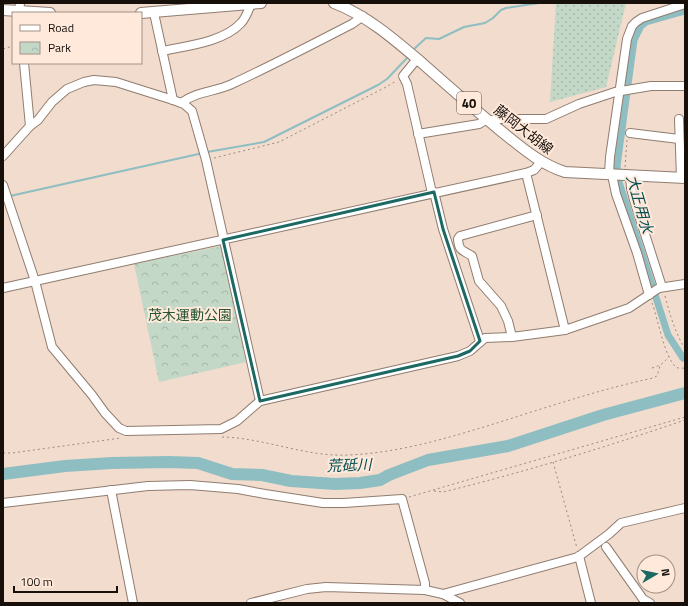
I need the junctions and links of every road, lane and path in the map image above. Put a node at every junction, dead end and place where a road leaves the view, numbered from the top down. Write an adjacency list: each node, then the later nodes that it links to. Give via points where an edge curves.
1 (261, 3): 4 (main road)
2 (334, 3): 11 (main road, 藤岡大胡線 / 40)
3 (236, 4): 4 (main road); 10 (main road)
4 (251, 4): 12 (street, via 246,16 231,32)
5 (685, 4): 17 (street, via 650,15 632,26 627,39)
6 (20, 9): 7 (main road); 8 (main road)
7 (3, 10)
8 (42, 12)
9 (142, 13): 10 (main road)
10 (154, 13): 12 (street)
11 (363, 16): 13 (main road, 藤岡大胡線 / 40); 18 (street, via 352,24 230,85)
12 (162, 51): 18 (street)
13 (417, 59): 15 (street); 20 (main road, 藤岡大胡線 / 40)
14 (24, 64): 21 (street)
15 (403, 76): 23 (street); 26 (path, via 279,142)
16 (685, 86): 17 (street, via 651,86)
17 (620, 91): 20 (street, via 579,104 546,119); 29 (street)
18 (177, 102): 21 (street, via 116,82 94,80 67,89); 26 (street, via 192,111)
19 (679, 119): 24 (street)
20 (488, 120): 23 (street, via 479,124); 27 (main road, 藤岡大胡線 / 40)
21 (30, 126): 25 (street)
22 (630, 133): 24 (street); 29 (path)
23 (418, 134): 32 (street)
24 (679, 139): 30 (street)
25 (3, 156)
26 (206, 160): 34 (street)
27 (541, 162): 28 (street, via 534,170); 29 (main road, 藤岡大胡線 / 40, via 565,172)
28 (526, 173): 32 (street); 33 (street)
29 (619, 175): 30 (main road, 藤岡大胡線 / 40); 37 (street, via 631,188); 39 (street, via 616,194)
30 (683, 178)
31 (3, 185): 35 (street)
32 (433, 193): 34 (street); 42 (street)
33 (537, 215): 40 (street); 41 (street, via 460,236 458,239 462,252 472,256 479,281 501,306)
34 (223, 240): 35 (street); 48 (street)
35 (35, 281): 38 (street); 48 (street, via 52,347 119,428 221,429 237,421)
36 (685, 284): 37 (street)
37 (660, 287): 39 (street); 43 (path, via 673,325)
38 (3, 288)
39 (650, 294): 40 (street, via 629,308); 44 (path)
40 (565, 330): 41 (street)
41 (512, 337): 42 (street, via 485,338)
42 (480, 341): 48 (street, via 470,352 458,356)
43 (685, 349)
44 (669, 356): 45 (path); 47 (path, via 675,366)
45 (660, 366): 46 (path); 51 (path, via 657,376 653,378 443,439 372,454 323,455 237,437)
46 (652, 368)
47 (685, 368)
48 (260, 401)
49 (685, 417): 56 (path)
50 (685, 420): 54 (path)
51 (223, 437)
52 (121, 438): 53 (path)
53 (3, 453)
54 (553, 462): 56 (path, via 443,492); 61 (path)
55 (111, 490): 57 (street, via 190,485 238,489 323,503); 58 (street); 65 (street)
56 (434, 490): 57 (path)
57 (402, 499): 62 (street)
58 (3, 503)
59 (685, 508): 61 (street, via 621,523)
60 (606, 547): 69 (street, via 643,599)
61 (579, 556): 63 (street); 68 (street)
62 (425, 590): 63 (street); 64 (street, via 326,587 307,589)
63 (443, 594): 67 (street)
64 (282, 599): 66 (street)
65 (133, 603)
66 (251, 603)
67 (460, 603)
68 (591, 603)
69 (650, 603)

